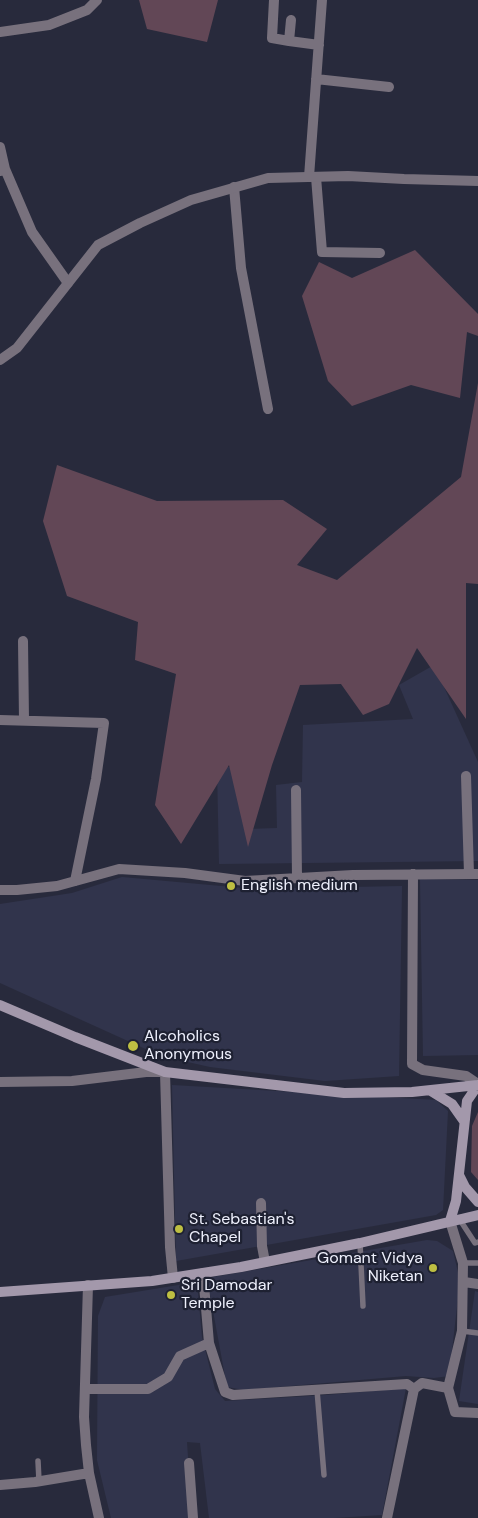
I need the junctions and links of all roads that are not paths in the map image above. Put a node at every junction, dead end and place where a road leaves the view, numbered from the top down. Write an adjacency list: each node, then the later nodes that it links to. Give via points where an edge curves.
1 (97, 0): 5 (street, via 87,10 49,25)
2 (274, 0): 6 (street, via 272,38)
3 (322, 0): 7 (street)
4 (291, 20): 6 (street)
5 (0, 32)
6 (290, 41): 7 (street)
7 (318, 45): 8 (street)
8 (316, 80): 9 (street); 12 (street)
9 (389, 87)
10 (0, 147): 11 (street)
11 (2, 170): 16 (street, via 32,232)
12 (313, 177): 13 (street); 14 (street, via 268,178); 15 (street, via 322,252)
13 (478, 181)
14 (234, 188): 16 (street, via 191,200 98,245); 18 (street, via 241,268)
15 (380, 254)
16 (68, 283): 17 (street, via 17,348)
17 (0, 360)
18 (268, 409)
19 (23, 641): 21 (street)
20 (0, 720): 21 (street)
21 (24, 720): 27 (street, via 104,723)
22 (466, 776): 25 (street)
23 (296, 790): 26 (street)
24 (413, 874): 25 (street); 26 (street); 32 (street, via 412,1064 423,1070 466,1076)
25 (474, 874)
26 (297, 878): 27 (street, via 245,881 119,869)
27 (75, 881): 28 (street, via 57,886)
28 (0, 890)
29 (0, 1005): 30 (main road)
30 (164, 1072): 31 (street, via 72,1081); 33 (main road, via 344,1093); 46 (street)
31 (0, 1082)
32 (478, 1085): 33 (main road); 34 (main road, via 467,1101)
33 (431, 1091): 34 (main road, via 452,1104)
34 (464, 1121): 35 (main road)
35 (458, 1175): 36 (main road); 39 (main road)
36 (478, 1202)
37 (260, 1203): 42 (street)
38 (478, 1215): 39 (main road)
39 (455, 1220): 40 (lane, via 475,1243); 41 (main road); 43 (street)
40 (478, 1242)
41 (360, 1243): 42 (main road); 51 (lane)
42 (265, 1262): 45 (main road)
43 (463, 1263): 44 (lane); 47 (street)
44 (478, 1263)
45 (204, 1273): 46 (main road); 54 (street)
46 (173, 1278): 49 (main road)
47 (464, 1282): 48 (street); 52 (street)
48 (478, 1284)
49 (88, 1285): 50 (main road); 56 (street)
50 (0, 1292)
51 (363, 1306)
52 (462, 1331): 53 (lane); 55 (street)
53 (478, 1333)
54 (209, 1343): 56 (street, via 180,1356 168,1377 148,1389); 58 (street, via 225,1392 233,1395)
55 (448, 1388): 57 (street, via 422,1383); 59 (street, via 454,1412)
56 (85, 1389): 62 (street)
57 (414, 1389): 58 (street, via 407,1384); 68 (street)
58 (317, 1390): 63 (lane)
59 (478, 1413)
60 (38, 1461): 64 (lane)
61 (189, 1463): 67 (street)
62 (89, 1473): 64 (street); 66 (street)
63 (324, 1475)
64 (39, 1481): 65 (street)
65 (0, 1485)
66 (99, 1518)
67 (193, 1518)
68 (387, 1518)

